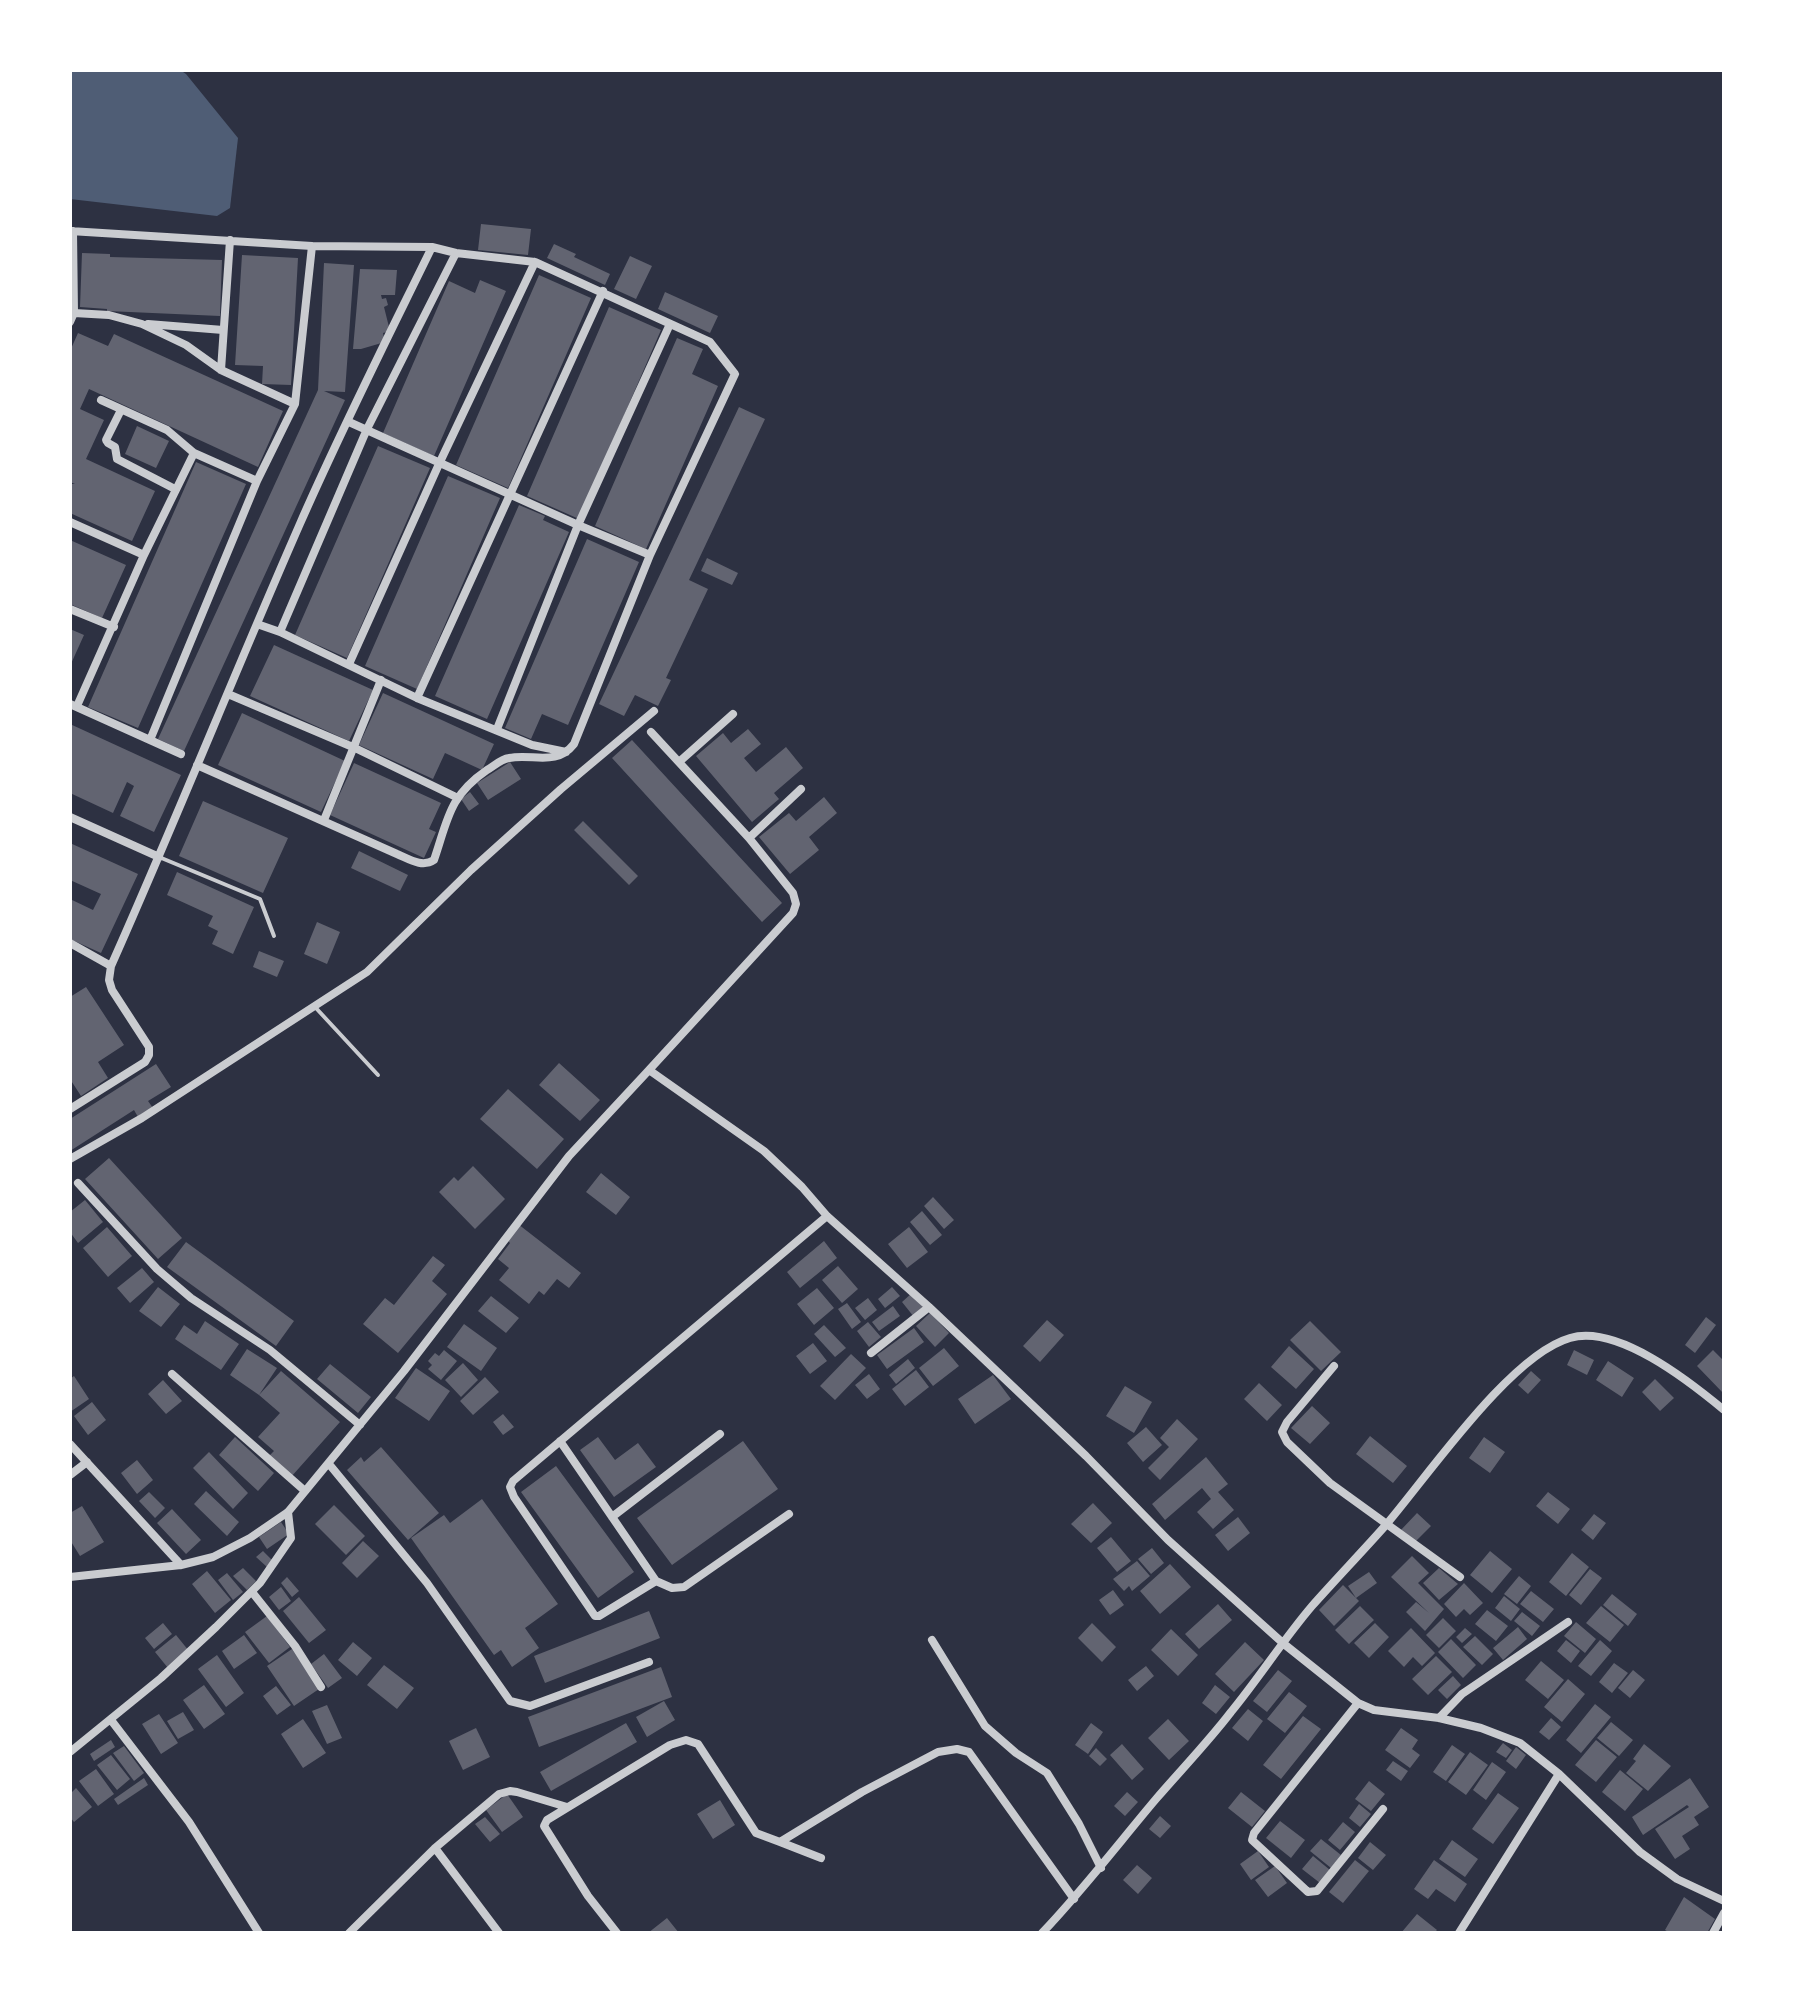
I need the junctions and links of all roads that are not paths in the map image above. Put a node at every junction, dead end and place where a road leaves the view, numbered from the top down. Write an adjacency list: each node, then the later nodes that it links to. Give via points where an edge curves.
1 (72, 231): 2 (street); 8 (street)
2 (230, 240): 3 (street); 11 (street)
3 (312, 246): 4 (street); 14 (street)
4 (432, 247): 5 (street); 16 (street)
5 (456, 253): 6 (street); 17 (street)
6 (535, 262): 7 (street); 19 (street)
7 (603, 291): 10 (street); 22 (street)
8 (72, 317): 9 (street, via 109,315)
9 (142, 324): 11 (street); 12 (street)
10 (670, 324): 24 (street); 26 (street, via 710,342 735,374)
11 (223, 330): 12 (street)
12 (221, 370): 14 (street)
13 (101, 400): 15 (street)
14 (295, 404): 20 (street)
15 (121, 410): 18 (street, via 167,430); 21 (street, via 106,440 115,447 117,459)
16 (349, 422): 17 (street); 28 (street)
17 (367, 429): 19 (street); 30 (street)
18 (194, 453): 20 (street); 21 (street)
19 (439, 464): 22 (street); 31 (street)
20 (257, 481): 40 (street)
21 (175, 489): 25 (street)
22 (510, 493): 24 (street); 34 (street)
23 (70, 522): 25 (street)
24 (578, 525): 26 (street); 38 (street)
25 (144, 555): 29 (street)
26 (650, 555): 42 (street)
27 (70, 609): 29 (street)
28 (257, 624): 30 (street); 33 (street)
29 (114, 627): 35 (street)
30 (280, 632): 31 (street)
31 (349, 664): 32 (street)
32 (381, 680): 34 (street); 41 (street)
33 (228, 694): 41 (street); 45 (street)
34 (417, 698): 38 (street)
35 (73, 705): 40 (street)
36 (654, 711): 55 (street, via 561,789 367,972)
37 (733, 714): 44 (street)
38 (497, 729): 42 (street)
39 (651, 732): 44 (street)
40 (150, 740): 43 (street)
41 (355, 748): 47 (street); 49 (street)
42 (567, 753): 47 (street, via 546,759 511,757)
43 (181, 754)
44 (679, 762): 50 (street)
45 (197, 765): 49 (street); 51 (street)
46 (801, 789): 50 (street)
47 (456, 797): 49 (street, via 429,863)
48 (70, 817): 51 (street)
49 (324, 820)
50 (749, 838): 56 (street, via 793,893 793,913)
51 (159, 857): 52 (lane, via 260,899); 54 (street)
52 (274, 936)
53 (70, 943): 54 (street)
54 (111, 966): 58 (street, via 112,990 149,1055)
55 (315, 1007): 57 (lane); 59 (street)
56 (649, 1070): 61 (street, via 764,1151); 67 (street, via 569,1156)
57 (378, 1075)
58 (72, 1105)
59 (70, 1159)
60 (78, 1183): 67 (street, via 157,1269 270,1350)
61 (827, 1216): 62 (street); 69 (street)
62 (929, 1307): 63 (street); 86 (street, via 1168,1540)
63 (871, 1353)
64 (1334, 1366): 78 (street, via 1282,1432 1330,1483)
65 (172, 1374): 74 (street)
66 (1724, 1410): 78 (street, via 1689,1382 1620,1342 1594,1335 1570,1338 1527,1362)
67 (360, 1425): 72 (street)
68 (720, 1434): 77 (street)
69 (560, 1441): 77 (street); 82 (street, via 517,1475 510,1487 592,1613 599,1616)
70 (70, 1444): 71 (street)
71 (87, 1462): 73 (street); 79 (street)
72 (329, 1464): 74 (street); 87 (street, via 427,1583 510,1701 530,1706)
73 (70, 1475)
74 (305, 1491): 75 (street)
75 (288, 1512): 79 (street, via 221,1553); 83 (street, via 291,1538)
76 (789, 1514): 82 (street, via 684,1587)
77 (612, 1517): 82 (street)
78 (1385, 1525): 81 (street); 86 (street)
79 (181, 1565): 80 (street)
80 (70, 1577)
81 (1460, 1577)
82 (656, 1581)
83 (252, 1592): 88 (street); 91 (street)
84 (1568, 1622): 90 (street, via 1462,1694)
85 (932, 1640): 99 (street, via 985,1726 1047,1773)
86 (1284, 1644): 89 (street); 99 (street)
87 (649, 1662)
88 (321, 1687)
89 (1358, 1703): 90 (street); 95 (street, via 1252,1840 1312,1893)
90 (1439, 1718): 93 (street, via 1512,1739)
91 (111, 1720): 92 (street); 103 (street, via 189,1822)
92 (70, 1752)
93 (1559, 1774): 101 (street, via 1640,1852 1677,1879); 108 (street)
94 (567, 1807): 96 (street, via 670,1745 689,1740 698,1744 756,1833); 97 (street, via 503,1792); 106 (street, via 547,1820 544,1829)
95 (1383, 1809)
96 (780, 1842): 98 (street); 100 (street, via 938,1752 957,1749 979,1763)
97 (435, 1848): 104 (street); 105 (street)
98 (821, 1858)
99 (1101, 1868): 100 (street)
100 (1074, 1899): 107 (street)
101 (1724, 1901)
102 (1724, 1913): 109 (street)
103 (259, 1933)
104 (349, 1933)
105 (499, 1933)
106 (617, 1933)
107 (1042, 1933)
108 (1459, 1933)
109 (1713, 1933)

